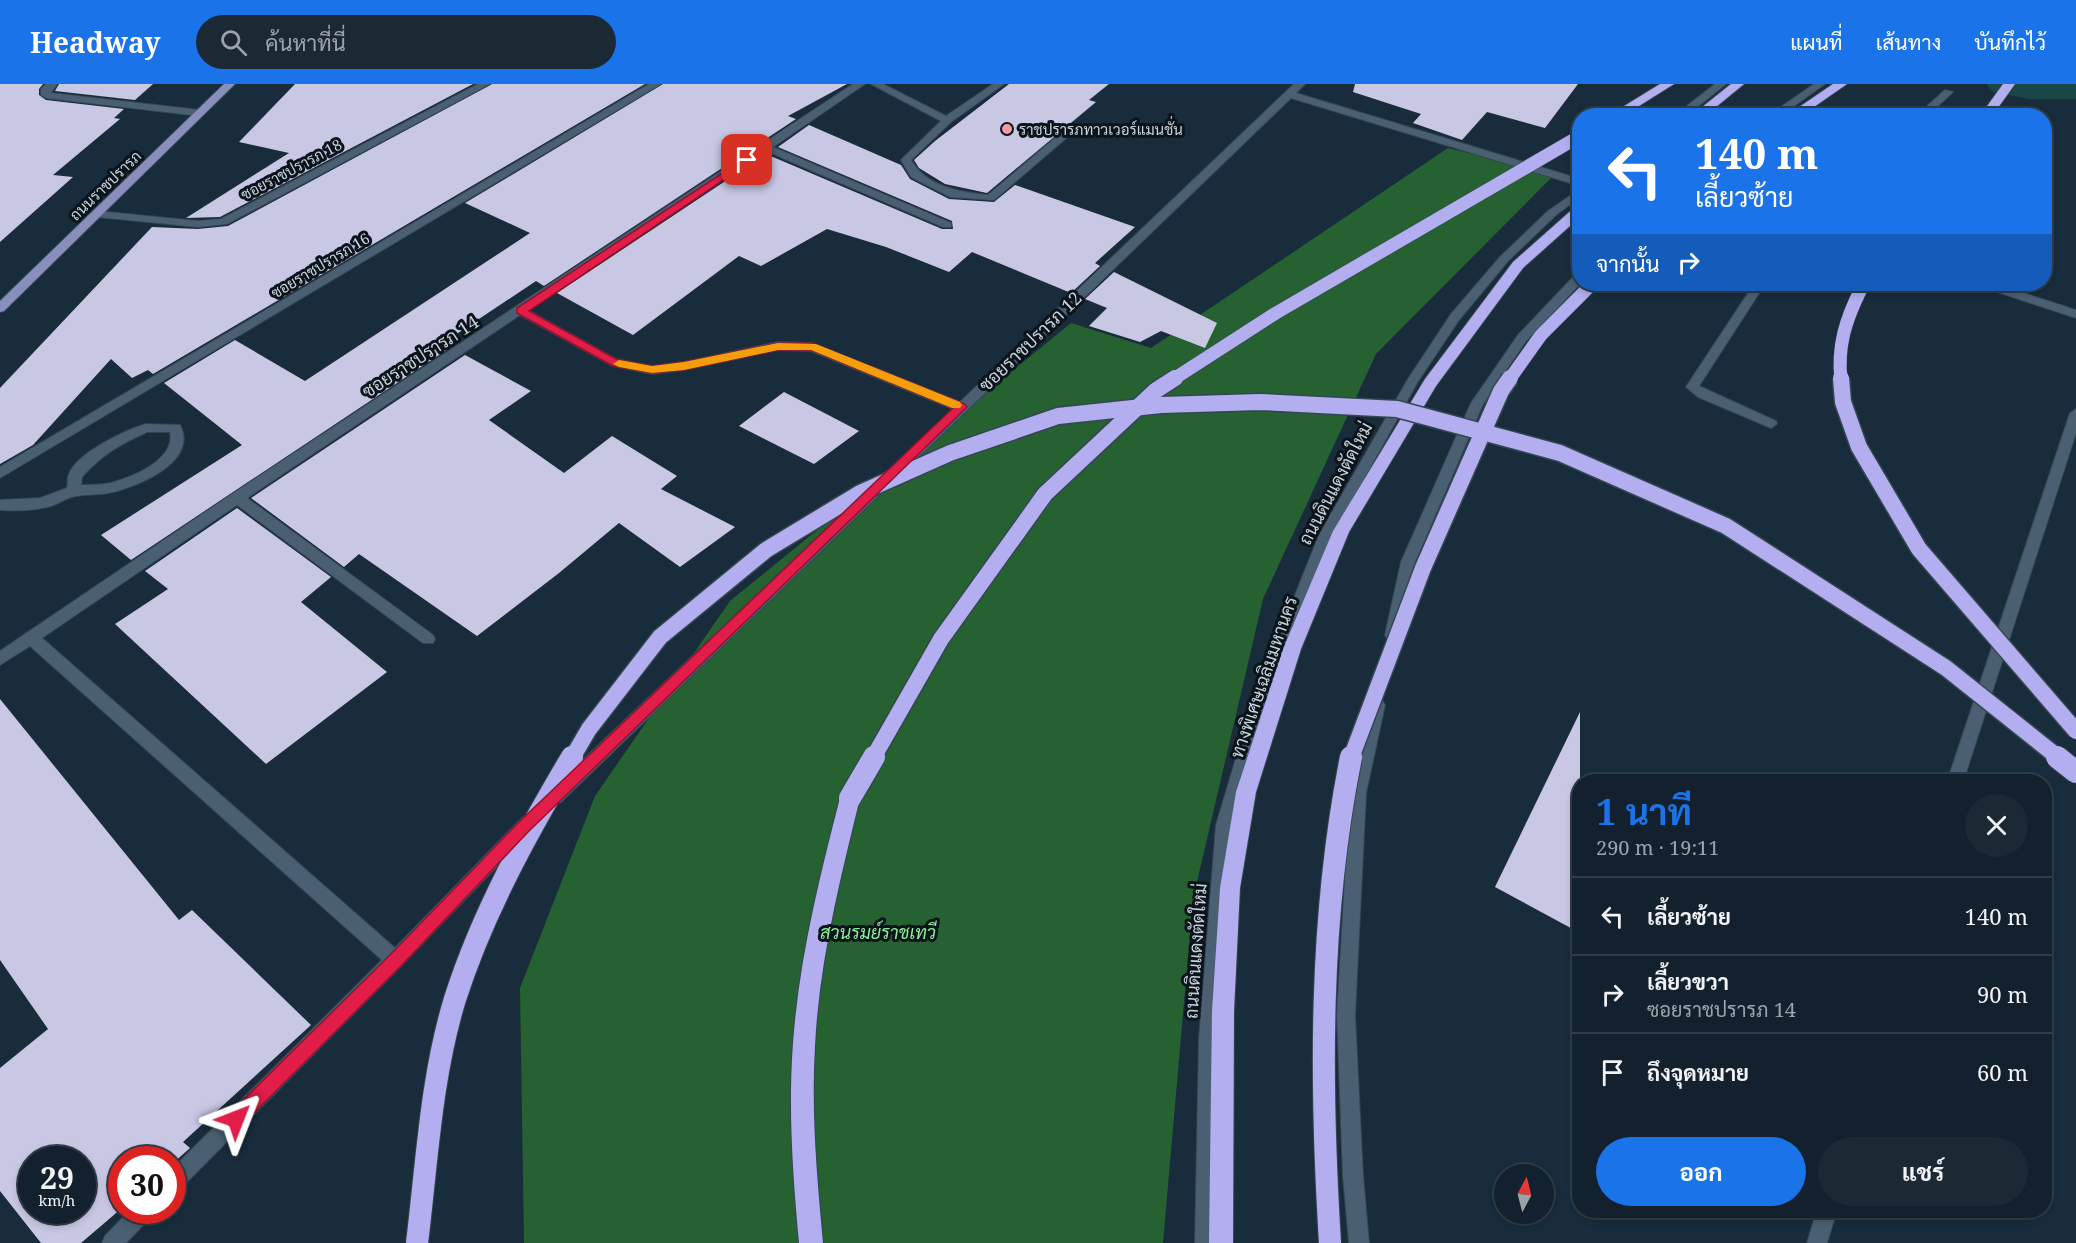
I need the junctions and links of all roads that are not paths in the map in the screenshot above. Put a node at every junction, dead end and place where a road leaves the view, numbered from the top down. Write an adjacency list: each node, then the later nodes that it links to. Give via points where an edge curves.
1 (52, 84): 23 (street, via 46,95)
2 (230, 84): 23 (main road, ถนนราชปรารภ)
3 (484, 84): 30 (street, ซอยราชปรารภ 18, via 223,222 198,224)
4 (656, 84): 44 (street, ซอยราชปรารภ 16)
5 (860, 84): 27 (street, ซอยราชปรารภ 14)
6 (876, 84): 24 (street)
7 (999, 84): 24 (street)
8 (1668, 84): 16 (highway)
9 (1721, 84): 17 (street)
10 (1738, 84): 18 (highway)
11 (1820, 84): 19 (street)
12 (1841, 84): 20 (highway)
13 (2009, 84): 22 (highway)
14 (1295, 89): 28 (street); 41 (street, ซอยราชปรารภ 12)
15 (1948, 92): 21 (street)
16 (1628, 108)
17 (1690, 108)
18 (1707, 108)
19 (1785, 108)
20 (1804, 108)
21 (1930, 108)
22 (1992, 108)
23 (200, 113): 30 (main road, ถนนราชปรารภ)
24 (947, 120): 25 (street, via 906,160 915,175 954,195 970,198 990,198)
25 (1066, 134)
26 (1572, 141): 60 (highway, bridge, via 1276,313 1155,391 1045,494 941,639 850,798 818,924 805,1018 803,1091)
27 (765, 147): 32 (street); 39 (street, ซอยราชปรารภ 14)
28 (1572, 181)
29 (1572, 198): 61 (street, ถนนดินแดงตัดใหม่, via 1504,259 1455,317 1412,382 1326,535 1263,695 1224,825 1208,1039)
30 (97, 214): 38 (main road, ถนนราชปรารภ)
31 (1572, 217): 62 (highway, ทางพิเศษเฉลิมมหานคร, via 1518,265 1430,383 1341,531 1292,649 1245,792 1230,888 1223,1011)
32 (947, 225)
33 (1572, 285): 64 (street, via 1521,338 1477,403 1408,562 1358,793 1346,1015)
34 (1585, 291): 63 (highway, bridge, via 1541,334 1501,391 1423,568 1352,752 1338,821 1326,938 1323,1131)
35 (1754, 291): 43 (street, via 1692,387)
36 (1860, 291): 51 (highway, bridge, via 1846,320 1839,363 1843,402 1859,447 1919,549)
37 (2007, 291): 40 (street)
38 (0, 308)
39 (521, 311): 41 (street, via 613,362 652,370 778,346 812,347); 46 (street, ซอยราชปรารภ 14)
40 (2076, 314)
41 (961, 407): 54 (street, ซอยราชปรารภ 12, via 524,826)
42 (2076, 413): 53 (street)
43 (1771, 424)
44 (0, 472)
45 (74, 491): 45 (street, via 114,487 152,470 178,448 180,437 175,428 146,428 113,442 75,475); 47 (street, via 46,502)
46 (237, 498): 48 (street, ซอยราชปรารภ 14); 49 (street)
47 (0, 505)
48 (31, 639): 50 (street, ซอยราชปรารภ 14); 54 (street)
49 (428, 639)
50 (0, 659)
51 (2076, 731)
52 (2076, 772): 59 (highway, bridge, via 1946,668 1726,526 1560,453 1397,409 1260,402 1161,405 1058,416 950,453 860,493 766,550 660,637 589,729 539,813 475,947 455,1000 436,1086)
53 (1958, 774)
54 (395, 960): 55 (street, ซอยราชปรารภ 12)
55 (186, 1168)
56 (1825, 1218): 65 (street)
57 (130, 1224): 58 (street)
58 (112, 1243)
59 (417, 1243)
60 (811, 1243)
61 (1205, 1243)
62 (1221, 1243)
63 (1330, 1243)
64 (1359, 1243)
65 (1817, 1243)

